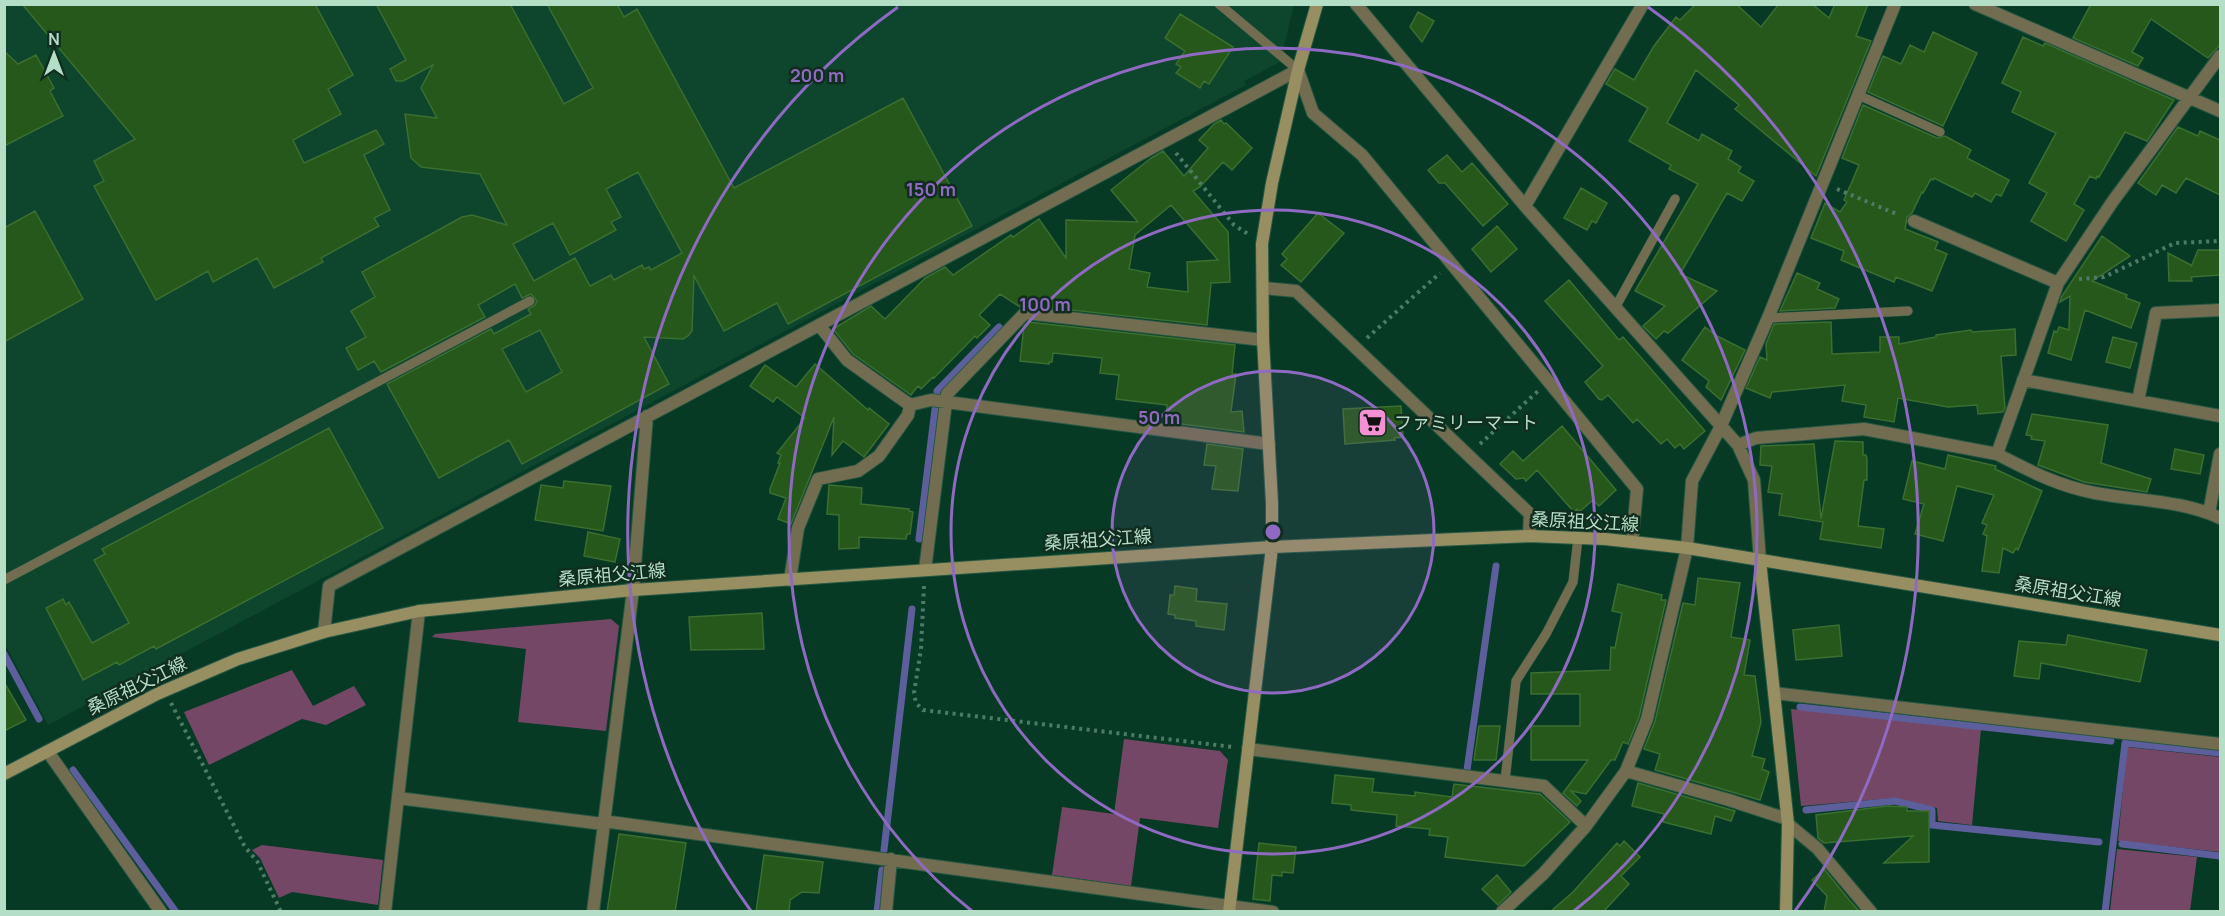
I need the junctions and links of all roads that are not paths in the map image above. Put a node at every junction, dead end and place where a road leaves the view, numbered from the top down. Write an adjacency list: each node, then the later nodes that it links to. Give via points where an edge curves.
1 (1219, 4): 8 (lane)
2 (1317, 4): 8 (main road)
3 (1356, 4): 14 (street)
4 (1643, 4): 14 (street)
5 (1895, 4): 9 (street)
6 (1975, 4): 10 (street)
7 (2220, 56): 10 (street)
8 (1298, 70): 17 (main road, via 1262,244); 23 (street); 39 (street, via 1313,113 1362,155 1637,489)
9 (1858, 94): 12 (lane); 22 (street)
10 (2191, 97): 11 (street); 16 (street)
11 (2220, 111)
12 (1940, 132)
13 (1675, 199): 19 (lane)
14 (1525, 206): 19 (street)
15 (1914, 222): 16 (street)
16 (2058, 282): 25 (street)
17 (1263, 288): 24 (main road); 37 (street, via 1296,291 1530,514)
18 (530, 301): 44 (lane)
19 (1615, 308): 31 (street)
20 (2220, 310): 26 (street, via 2156,313)
21 (1908, 311): 22 (lane)
22 (1768, 318): 31 (street)
23 (819, 325): 28 (street, via 847,360); 29 (street)
24 (1263, 340): 27 (street, via 1025,313 947,394); 32 (main road)
25 (2023, 380): 26 (street); 34 (street)
26 (2138, 401): 30 (street)
27 (946, 402): 28 (street, via 931,400); 32 (street); 43 (street)
28 (910, 405): 45 (street, via 909,415 879,456 858,471 818,479 798,528)
29 (647, 416): 46 (street); 48 (street, via 329,586)
30 (2220, 416)
31 (1720, 428): 33 (street); 41 (street, via 1692,481)
32 (1269, 444): 40 (main road)
33 (1738, 445): 34 (street, via 1756,438 1863,429); 42 (street, via 1754,480)
34 (1997, 454): 36 (street, via 2048,480 2094,493 2161,502)
35 (2220, 454): 36 (street)
36 (2215, 516)
37 (1529, 536): 38 (main road, 桑原祖父江線); 40 (main road, 桑原祖父江線)
38 (1578, 538): 39 (main road, 桑原祖父江線); 56 (lane, via 1573,582 1516,681)
39 (1632, 542): 41 (main road, 桑原祖父江線)
40 (1272, 547): 43 (main road, 桑原祖父江線); 52 (main road)
41 (1687, 548): 42 (main road, 桑原祖父江線); 54 (street, via 1647,719)
42 (1760, 561): 49 (main road, 桑原祖父江線); 50 (main road)
43 (925, 570): 45 (main road, 桑原祖父江線)
44 (4, 580)
45 (790, 580): 46 (main road, 桑原祖父江線)
46 (633, 590): 47 (main road, 桑原祖父江線); 58 (street)
47 (419, 611): 48 (main road, 桑原祖父江線); 57 (street)
48 (324, 632): 53 (main road, 桑原祖父江線, via 238,659 165,691)
49 (2220, 635)
50 (1774, 693): 51 (street); 59 (main road)
51 (2220, 744)
52 (1248, 749): 56 (street); 62 (main road)
53 (48, 752): 55 (main road, 桑原祖父江線); 63 (street)
54 (1626, 771): 59 (street, via 1729,800); 60 (street)
55 (4, 774)
56 (1505, 781): 60 (street, via 1544,786)
57 (398, 798): 58 (street); 64 (street)
58 (603, 822): 61 (street); 65 (street)
59 (1788, 822): 69 (main road); 70 (street, via 1817,848)
60 (1586, 826): 68 (street)
61 (891, 859): 62 (street); 66 (street)
62 (1229, 908): 67 (street)
63 (161, 912)
64 (385, 912)
65 (593, 912)
66 (886, 912)
67 (1274, 912)
68 (1502, 912)
69 (1786, 912)
70 (1871, 912)

